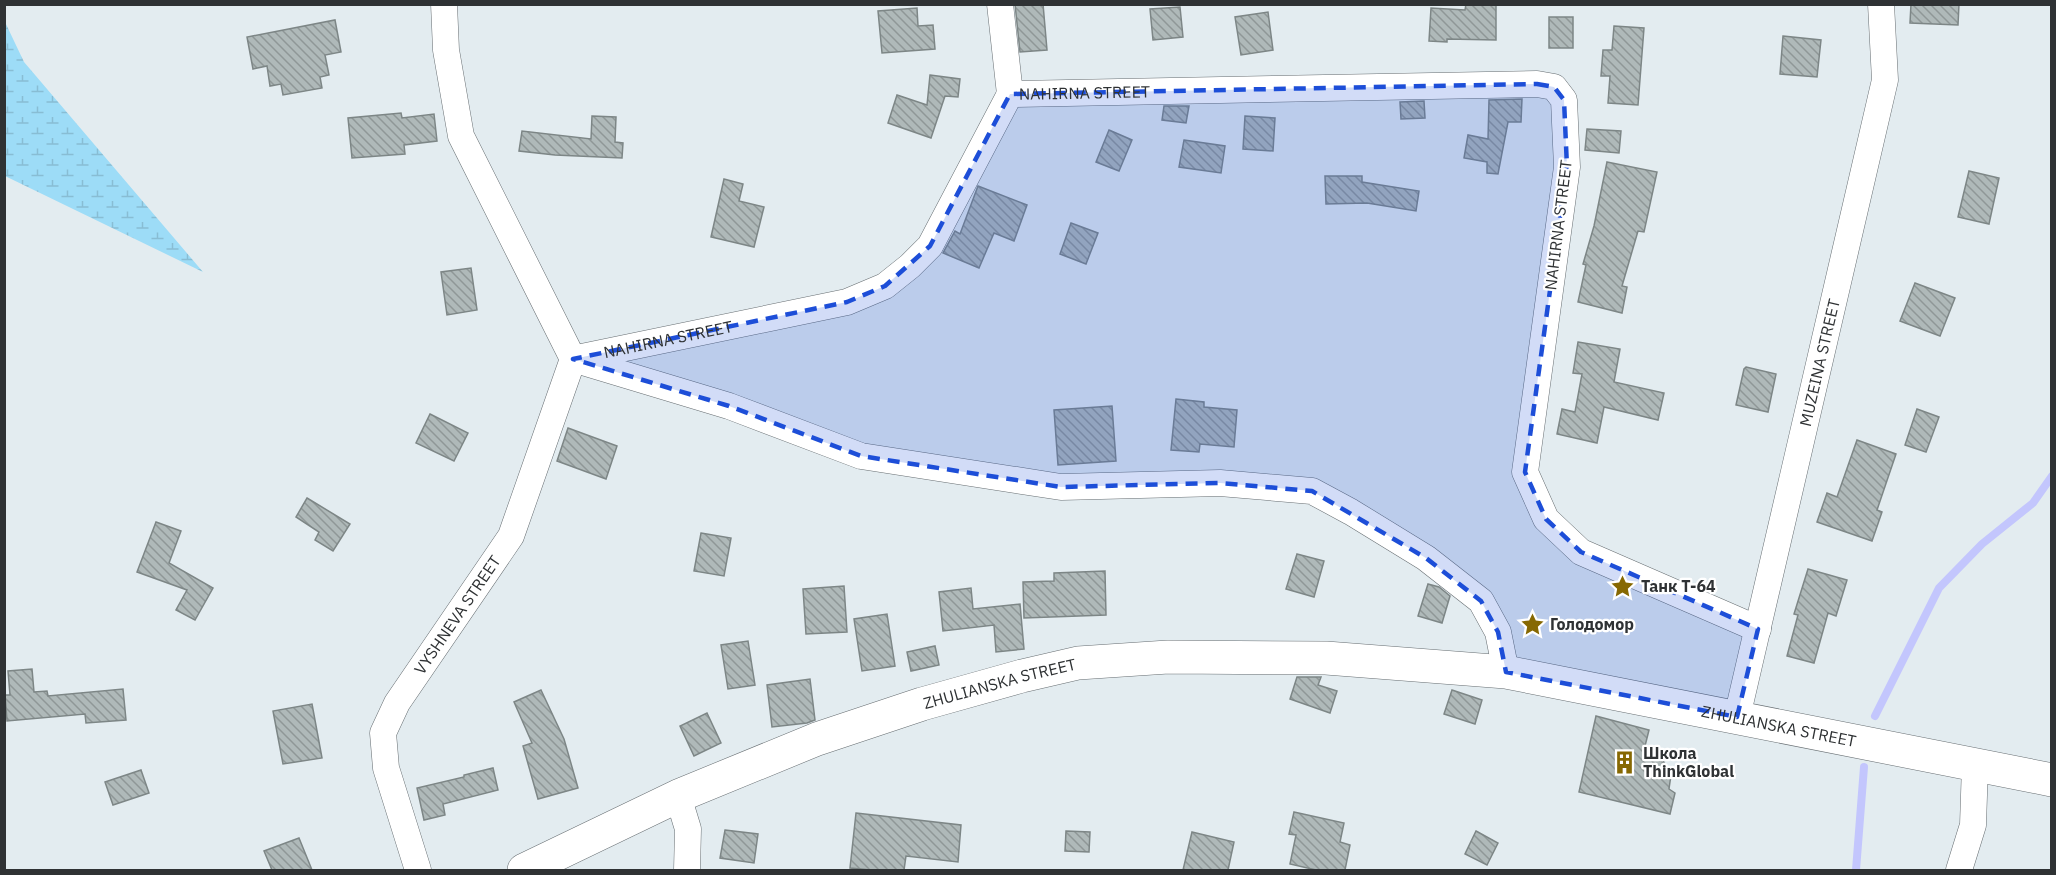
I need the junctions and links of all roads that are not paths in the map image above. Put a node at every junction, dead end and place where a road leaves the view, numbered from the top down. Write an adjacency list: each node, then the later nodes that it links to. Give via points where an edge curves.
1 (444, 4): 5 (street, via 446,50 461,136)
2 (1000, 4): 4 (street, NAHIRNA STREET)
3 (1881, 4): 6 (street, MUZEINA STREET, via 1885,80)
4 (1010, 94): 5 (street, NAHIRNA STREET, via 930,246 885,286 847,302); 6 (street, NAHIRNA STREET, via 1537,84 1554,87 1564,100 1567,167 1525,472 1546,519 1581,552)
5 (573, 359): 7 (street, via 729,406 861,456 1061,487 1220,483 1312,491 1426,558 1481,601 1498,632); 12 (street, VYSHNEVA STREET, via 511,536 397,703 383,733 386,768)
6 (1758, 628): 8 (street, MUZEINA STREET)
7 (1506, 672): 8 (street, ZHULIANSKA STREET); 11 (street, ZHULIANSKA STREET, via 1326,658 1168,657 1078,663 901,711 818,739)
8 (1737, 717): 9 (street, ZHULIANSKA STREET)
9 (1975, 765): 10 (street, ZHULIANSKA STREET); 15 (street, via 1973,825)
10 (2052, 780)
11 (678, 796): 13 (street, ZHULIANSKA STREET); 14 (street, via 688,829)
12 (418, 870)
13 (524, 870)
14 (687, 870)
15 (1959, 870)

